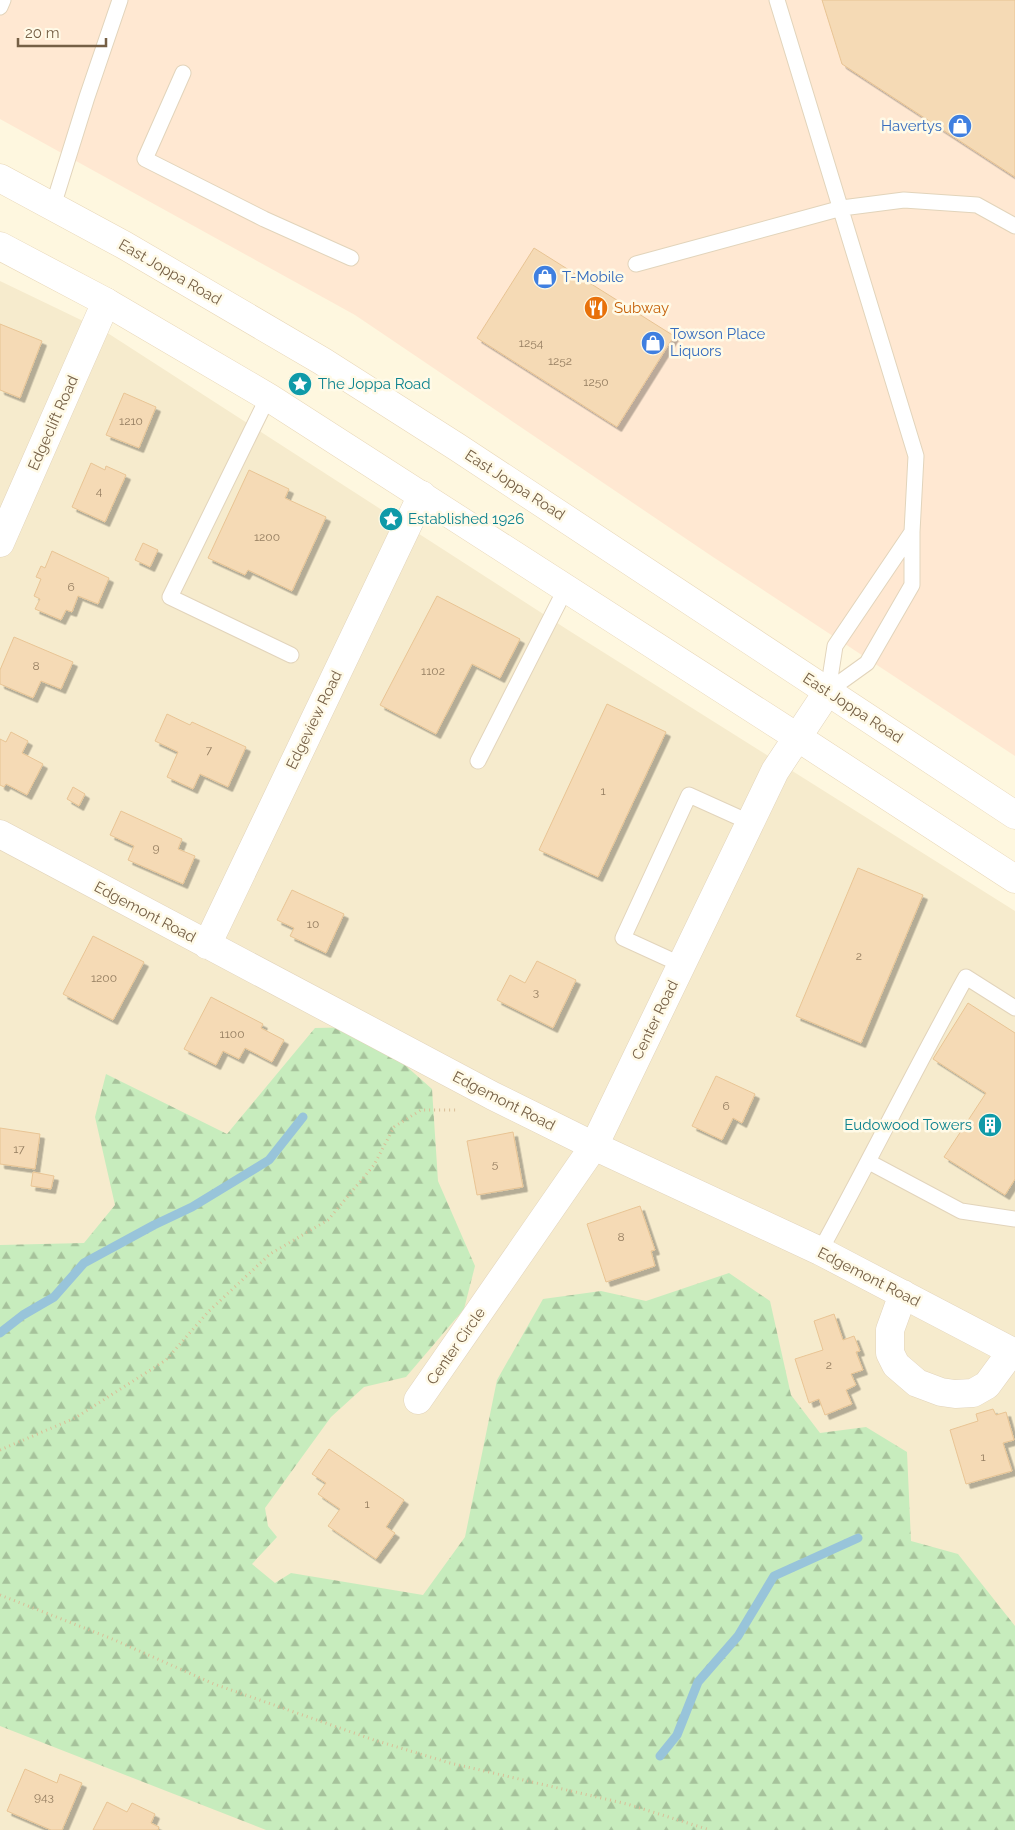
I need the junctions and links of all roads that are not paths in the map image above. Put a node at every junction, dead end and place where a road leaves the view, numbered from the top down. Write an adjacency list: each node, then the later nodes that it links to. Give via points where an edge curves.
1 (3, 0): 4 (lane)
2 (120, 0): 7 (lane)
3 (777, 0): 8 (lane)
4 (0, 7)
5 (183, 73): 11 (lane, via 145,159 264,219)
6 (0, 178): 7 (street, East Joppa Road)
7 (53, 206): 20 (street, East Joppa Road, via 322,361)
8 (842, 208): 9 (lane, via 904,200 977,205); 12 (lane); 16 (lane, via 916,456)
9 (1015, 226)
10 (0, 246): 13 (street)
11 (352, 258)
12 (636, 264)
13 (106, 302): 14 (street); 17 (street, Edgeclift Road)
14 (268, 397): 15 (street); 19 (lane, via 170,597)
15 (422, 495): 18 (street); 27 (street, Edgeview Road)
16 (912, 532): 20 (lane, via 835,646); 20 (lane, via 912,585 867,663)
17 (0, 544)
18 (566, 588): 21 (street); 22 (lane)
19 (291, 655)
20 (828, 691): 21 (street, Center Road); 23 (street, East Joppa Road)
21 (797, 737): 24 (street, Center Road, via 775,771); 26 (street)
22 (478, 761)
23 (1015, 815)
24 (751, 823): 28 (street, Center Road); 28 (lane, via 689,795 623,938)
25 (0, 834): 27 (street, Edgemont Road)
26 (1015, 879)
27 (206, 945): 30 (street, Edgemont Road)
28 (682, 965): 30 (street, Center Road)
29 (1015, 1008): 31 (lane, via 966,977)
30 (594, 1146): 33 (street, Edgemont Road); 34 (street, Center Road)
31 (869, 1162): 32 (lane, via 961,1211); 33 (lane)
32 (1015, 1219)
33 (820, 1251): 35 (street, Edgemont Road)
34 (493, 1292): 37 (street, Center Circle)
35 (903, 1294): 36 (street, Edgemont Road); 36 (street, via 890,1330 890,1353 896,1365 917,1383 940,1392 973,1393 987,1385)
36 (1014, 1352)
37 (418, 1400)

